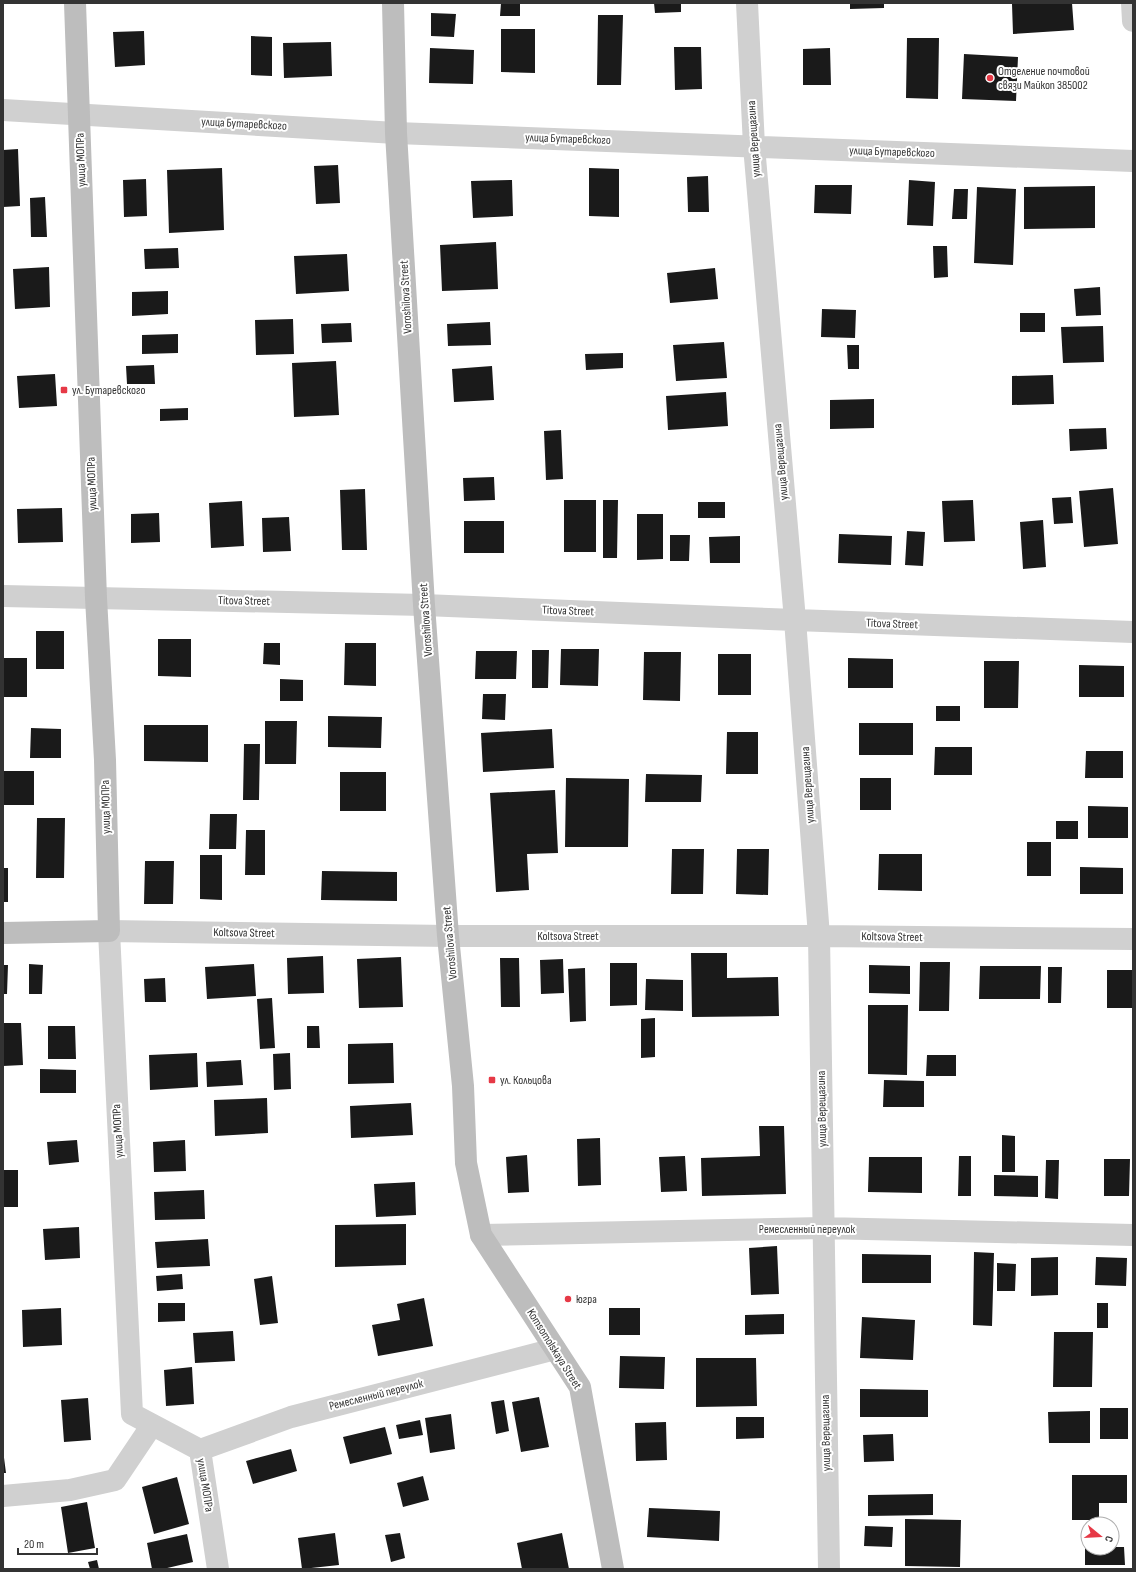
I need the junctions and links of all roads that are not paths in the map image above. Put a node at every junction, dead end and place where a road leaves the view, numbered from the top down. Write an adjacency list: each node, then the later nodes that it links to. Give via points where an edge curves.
1 (75, 3): 7 (main road, улица МОПРа)
2 (393, 3): 8 (main road, Voroshilova Street)
3 (747, 3): 9 (street, улица Верещагина)
4 (1132, 3): 5 (street)
5 (1133, 21)
6 (3, 110): 7 (street, улица Бутаревского)
7 (79, 114): 8 (street, улица Бутаревского); 12 (main road, улица МОПРа)
8 (396, 133): 9 (street, улица Бутаревского); 13 (main road, Voroshilova Street)
9 (754, 146): 10 (street, улица Бутаревского); 14 (street, улица Верещагина)
10 (1133, 161)
11 (3, 596): 12 (street, Titova Street)
12 (96, 598): 13 (street, Titova Street); 16 (main road, улица МОПРа, via 106,760)
13 (424, 605): 14 (street, Titova Street); 18 (main road, Voroshilova Street)
14 (795, 620): 15 (street, Titova Street); 19 (street, улица Верещагина)
15 (1133, 632)
16 (109, 931): 17 (main road, Koltsova Street); 18 (street, Koltsova Street); 25 (street, улица МОПРа, via 132,1414)
17 (3, 933)
18 (448, 936): 19 (street, Koltsova Street); 22 (main road, Voroshilova Street, via 463,1086 466,1163)
19 (819, 936): 20 (street, Koltsova Street); 21 (street, улица Верещагина)
20 (1133, 940)
21 (823, 1228): 22 (street, Ремесленный переулок); 23 (street, Ремесленный переулок); 30 (street, улица Верещагина)
22 (482, 1235): 24 (main road, Komsomolskaya Street)
23 (1133, 1235)
24 (555, 1349): 26 (street, Ремесленный переулок, via 291,1417); 29 (main road, Komsomolskaya Street, via 580,1387)
25 (152, 1424): 26 (street, улица МОПРа); 27 (street, via 115,1480 70,1490)
26 (200, 1450): 28 (street, улица МОПРа)
27 (3, 1496)
28 (218, 1569)
29 (613, 1569)
30 (829, 1569)

